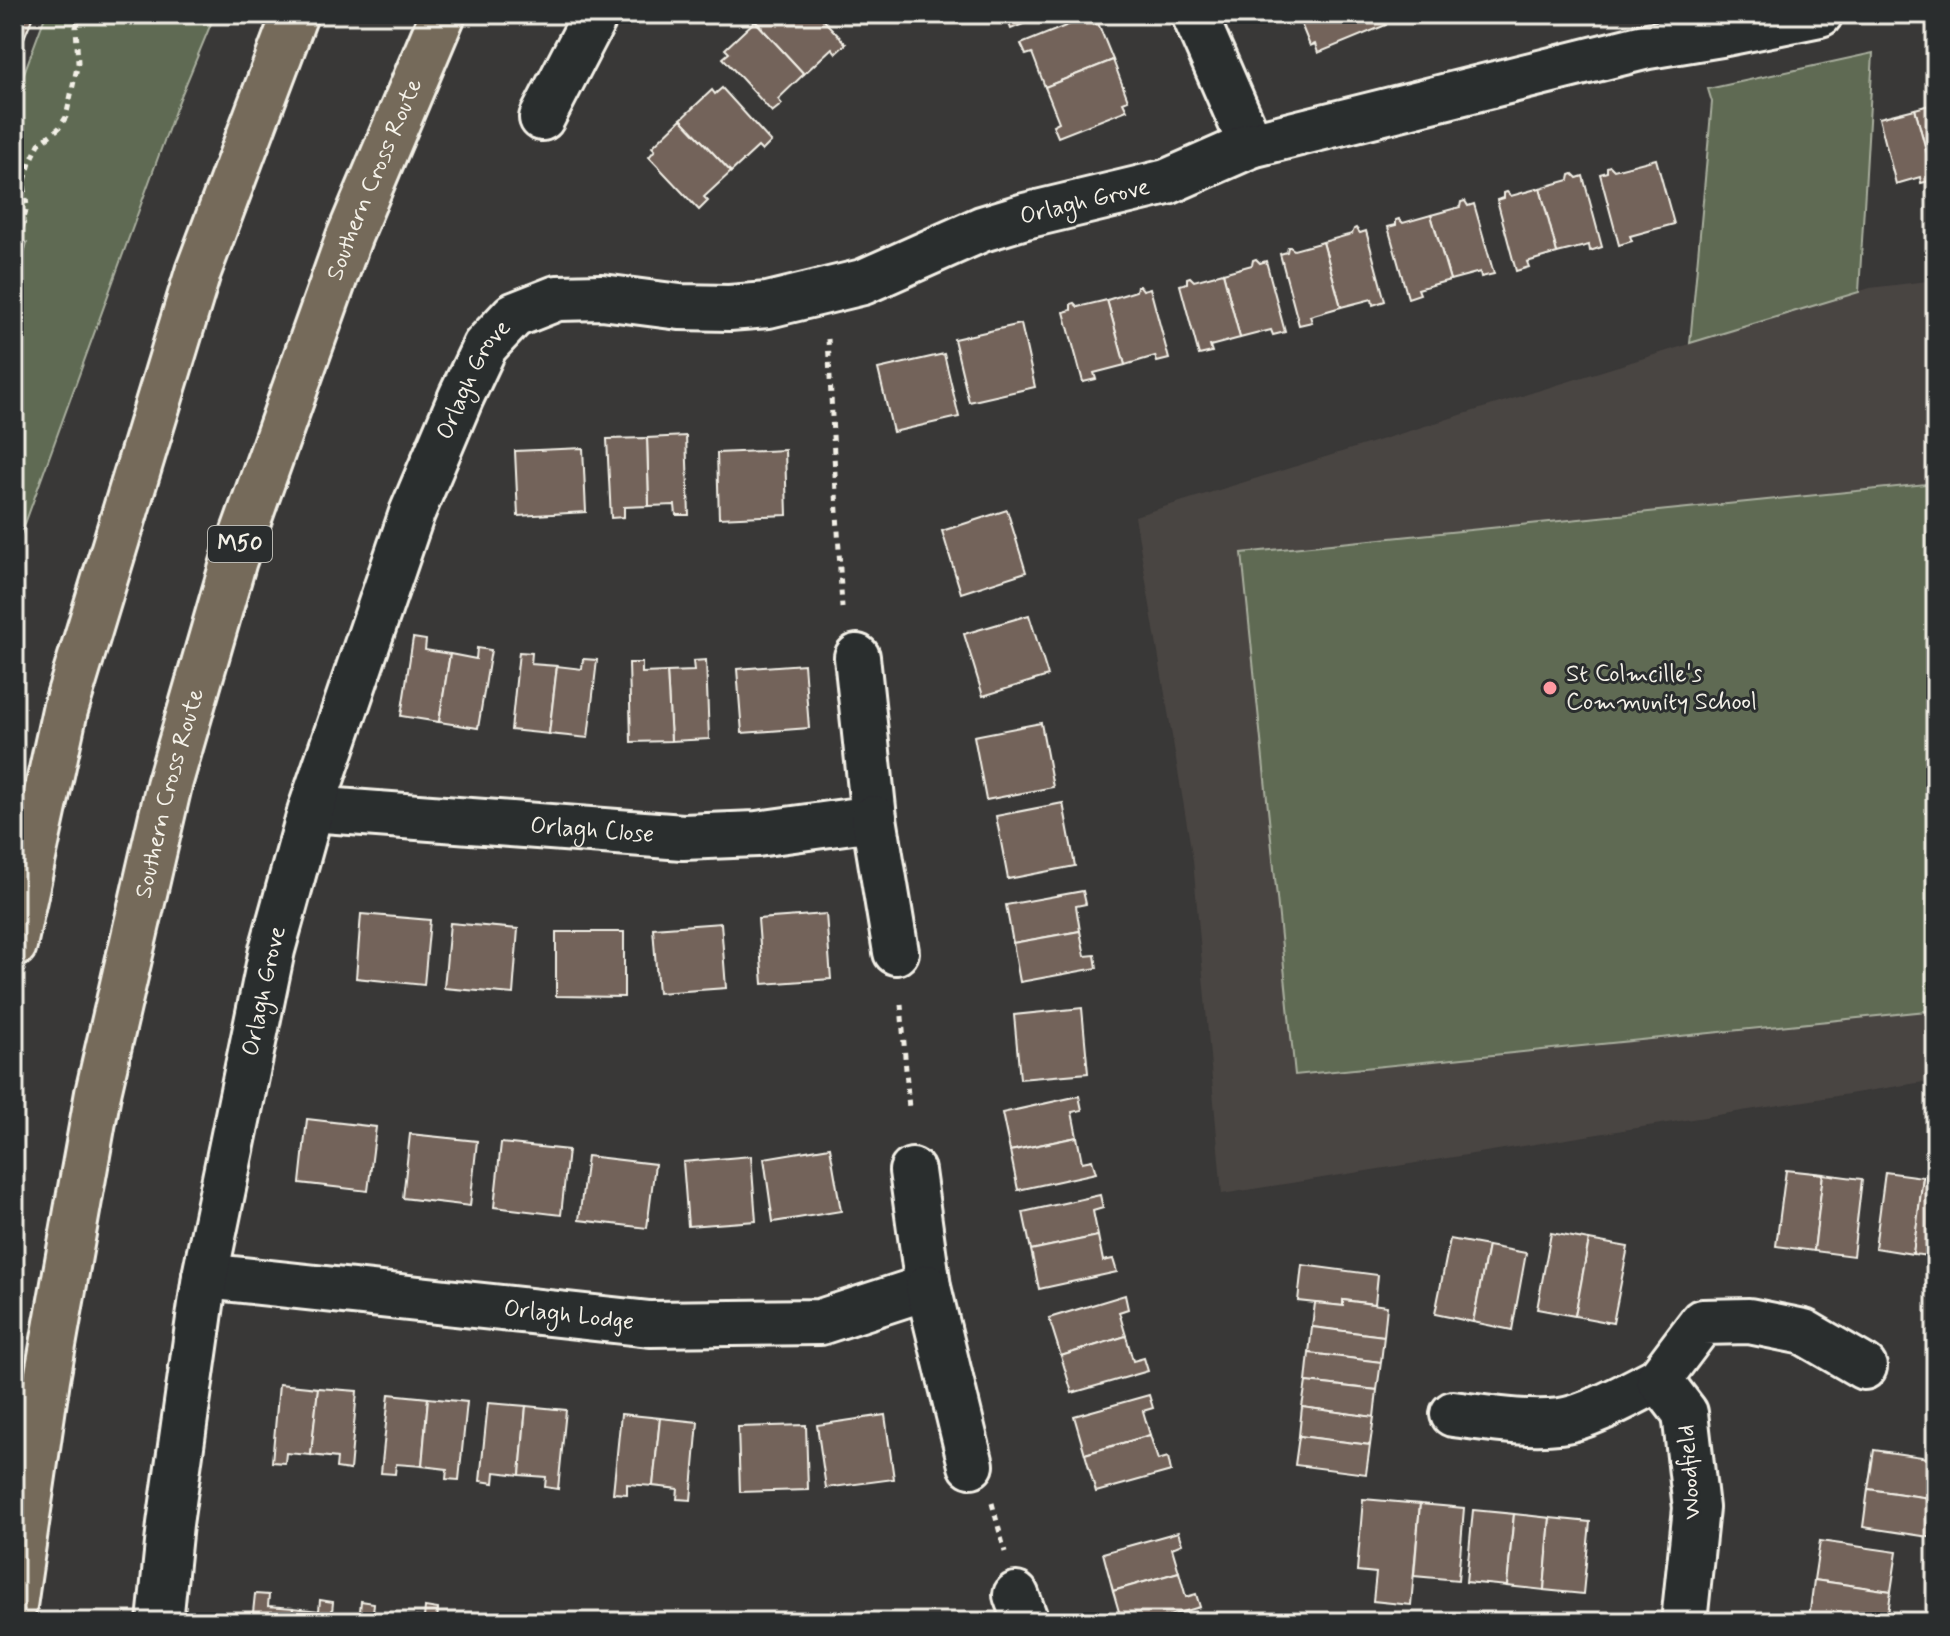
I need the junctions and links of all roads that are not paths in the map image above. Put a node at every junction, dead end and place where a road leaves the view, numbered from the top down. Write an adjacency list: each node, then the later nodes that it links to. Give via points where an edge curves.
1 (295, 14): 12 (highway, via 198,272 65,710)
2 (443, 14): 21 (highway, Southern Cross Route / M50, via 349,237 312,340 234,560 169,785 98,1093 47,1379)
3 (596, 14): 7 (street)
4 (1194, 14): 8 (street)
5 (1820, 14): 6 (street, Orlagh Grove)
6 (1719, 24): 8 (street, Orlagh Grove)
7 (542, 118)
8 (1251, 145): 10 (street, Orlagh Grove, via 1167,182 1010,220 863,282 768,305 680,307 602,297 557,298 514,315 485,346 412,513)
9 (857, 657): 11 (street)
10 (311, 809): 11 (street, Orlagh Close, via 683,837 757,834); 15 (street, Orlagh Grove, via 272,950)
11 (874, 818): 13 (street)
12 (14, 945)
13 (896, 952)
14 (912, 1171): 16 (street)
15 (205, 1276): 16 (street, Orlagh Lodge, via 650,1324 820,1322); 22 (street, Orlagh Grove)
16 (928, 1287): 20 (street)
17 (1864, 1367): 18 (street, via 1804,1332 1749,1321 1702,1322)
18 (1659, 1379): 19 (street, via 1563,1421); 23 (street, Woodfield, via 1685,1413 1696,1508)
19 (1453, 1414)
20 (981, 1482)
21 (14, 1606)
22 (160, 1622)
23 (1684, 1622)

